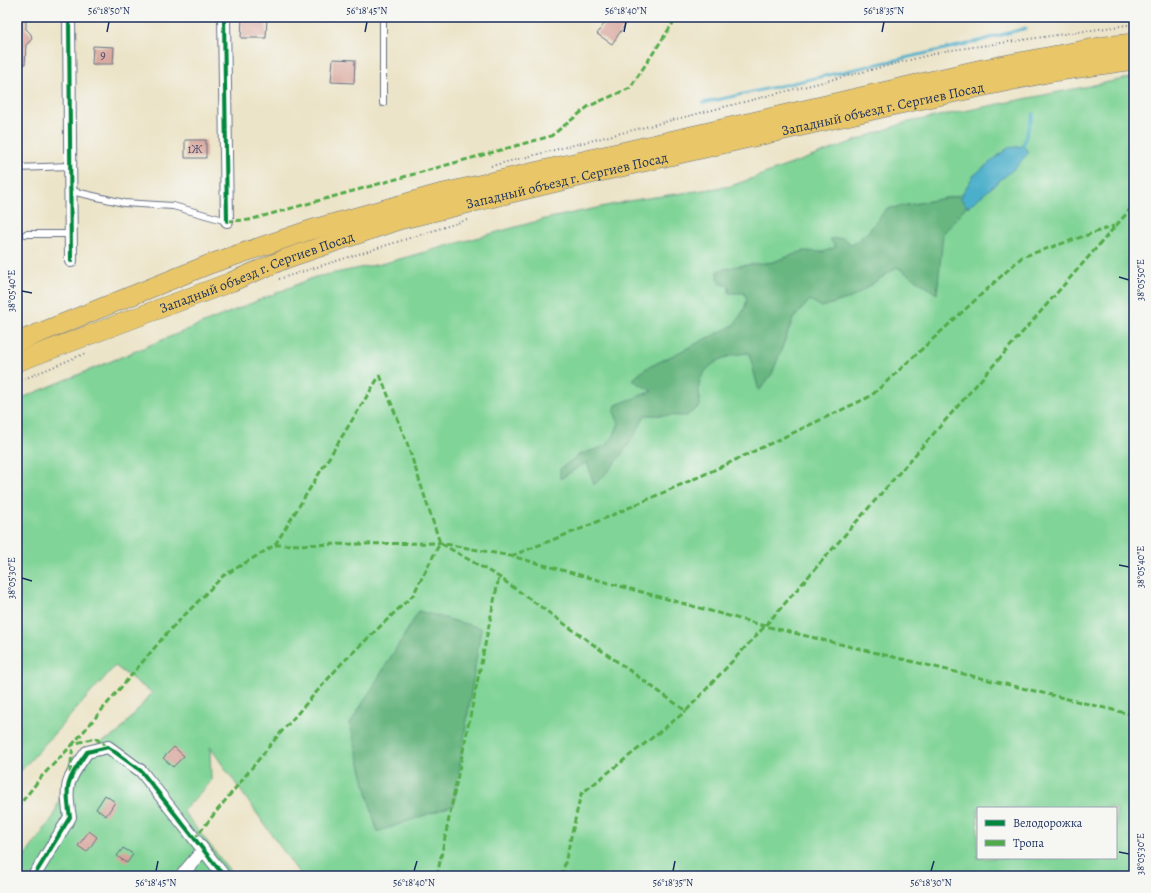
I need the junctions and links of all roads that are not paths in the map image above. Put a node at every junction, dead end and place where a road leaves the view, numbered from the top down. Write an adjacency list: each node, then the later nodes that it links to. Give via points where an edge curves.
1 (69, 17): 7 (street)
2 (224, 17): 10 (street)
3 (383, 17): 6 (lane)
4 (1134, 43): 14 (main road, Западный объезд г. Сергиев Посад, via 982,69 439,194 310,230 210,264)
5 (1134, 60): 15 (main road, Западный объезд г. Сергиев Посад, via 1052,72 899,105 595,172 399,220 286,259)
6 (383, 103)
7 (70, 166): 8 (lane); 9 (street)
8 (17, 168)
9 (71, 191): 10 (lane, via 124,203 173,206); 12 (street)
10 (227, 222)
11 (26, 234): 12 (lane)
12 (71, 234): 13 (street)
13 (71, 261)
14 (17, 342)
15 (17, 362)
16 (203, 850): 17 (street, via 141,771 108,747 87,752 70,777 66,795 70,817); 18 (street); 19 (street)
17 (34, 876)
18 (181, 876)
19 (224, 876)

